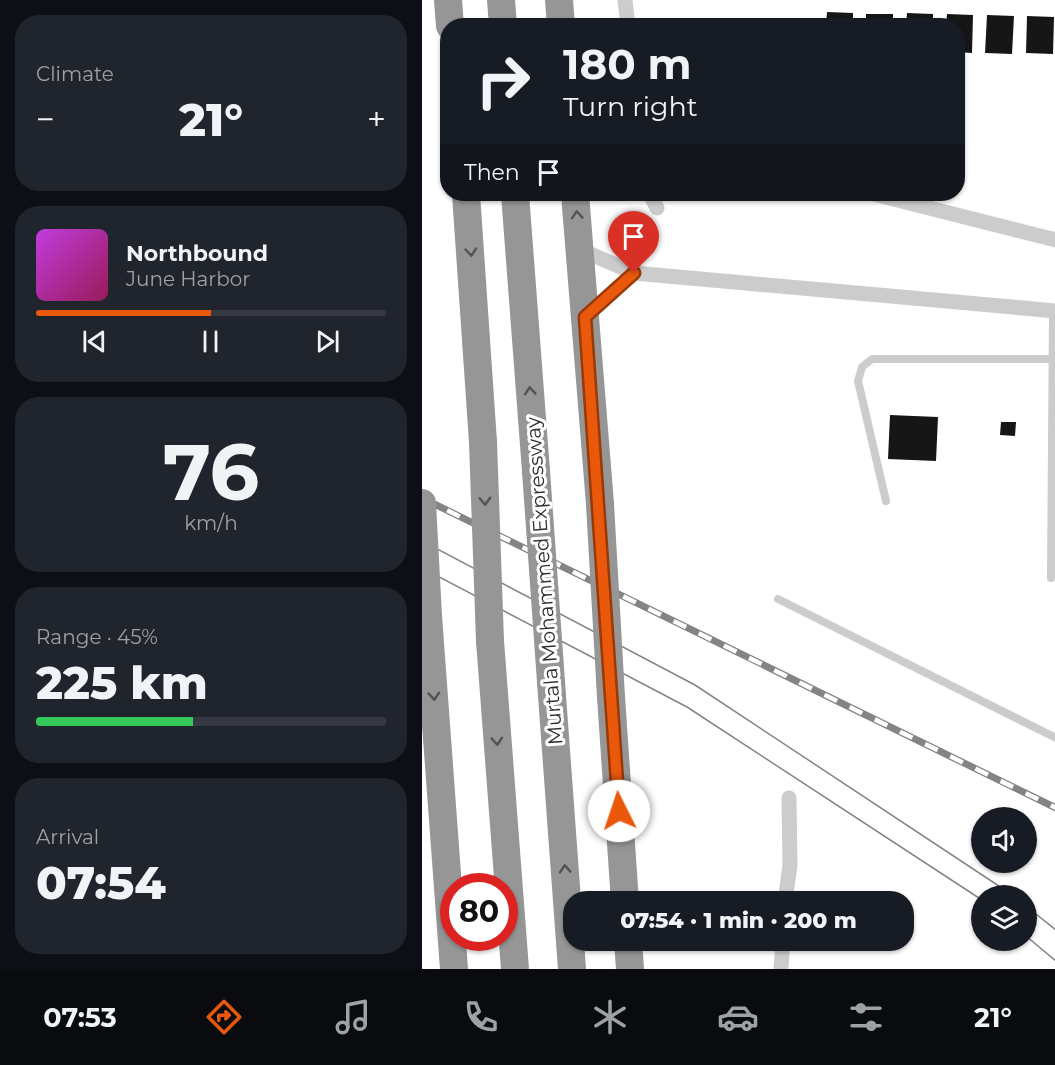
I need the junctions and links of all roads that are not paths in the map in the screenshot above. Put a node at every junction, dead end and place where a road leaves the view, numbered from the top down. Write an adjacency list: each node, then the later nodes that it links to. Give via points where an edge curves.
1 (448, 0): 5 (highway)
2 (501, 0): 6 (highway)
3 (559, 0): 7 (highway)
4 (625, 0): 8 (street)
5 (449, 18)
6 (502, 18)
7 (561, 18)
8 (627, 18)
9 (466, 201): 32 (highway, one-way to 32, bridge, via 483,442 490,641)
10 (516, 201): 33 (highway, Murtala Mohammed Expressway, one-way to 10, bridge)
11 (576, 201): 16 (highway, one-way to 11)
12 (654, 201): 14 (street)
13 (902, 201): 15 (street)
14 (657, 208)
15 (1055, 240)
16 (580, 249): 17 (street); 19 (highway)
17 (634, 273): 18 (street); 19 (street)
18 (1054, 311): 20 (lane)
19 (585, 317): 27 (highway, bridge)
20 (1053, 359): 21 (lane, via 872,359 862,367 858,381); 23 (lane)
21 (886, 501)
22 (422, 503): 31 (highway, one-way to 31, bridge)
23 (1051, 578)
24 (778, 599): 25 (lane)
25 (1055, 738)
26 (789, 798): 28 (street, via 791,830)
27 (624, 891)
28 (786, 891)
29 (629, 951): 34 (highway)
30 (782, 951): 35 (street)
31 (454, 969)
32 (515, 969)
33 (572, 969)
34 (630, 969)
35 (781, 969)

